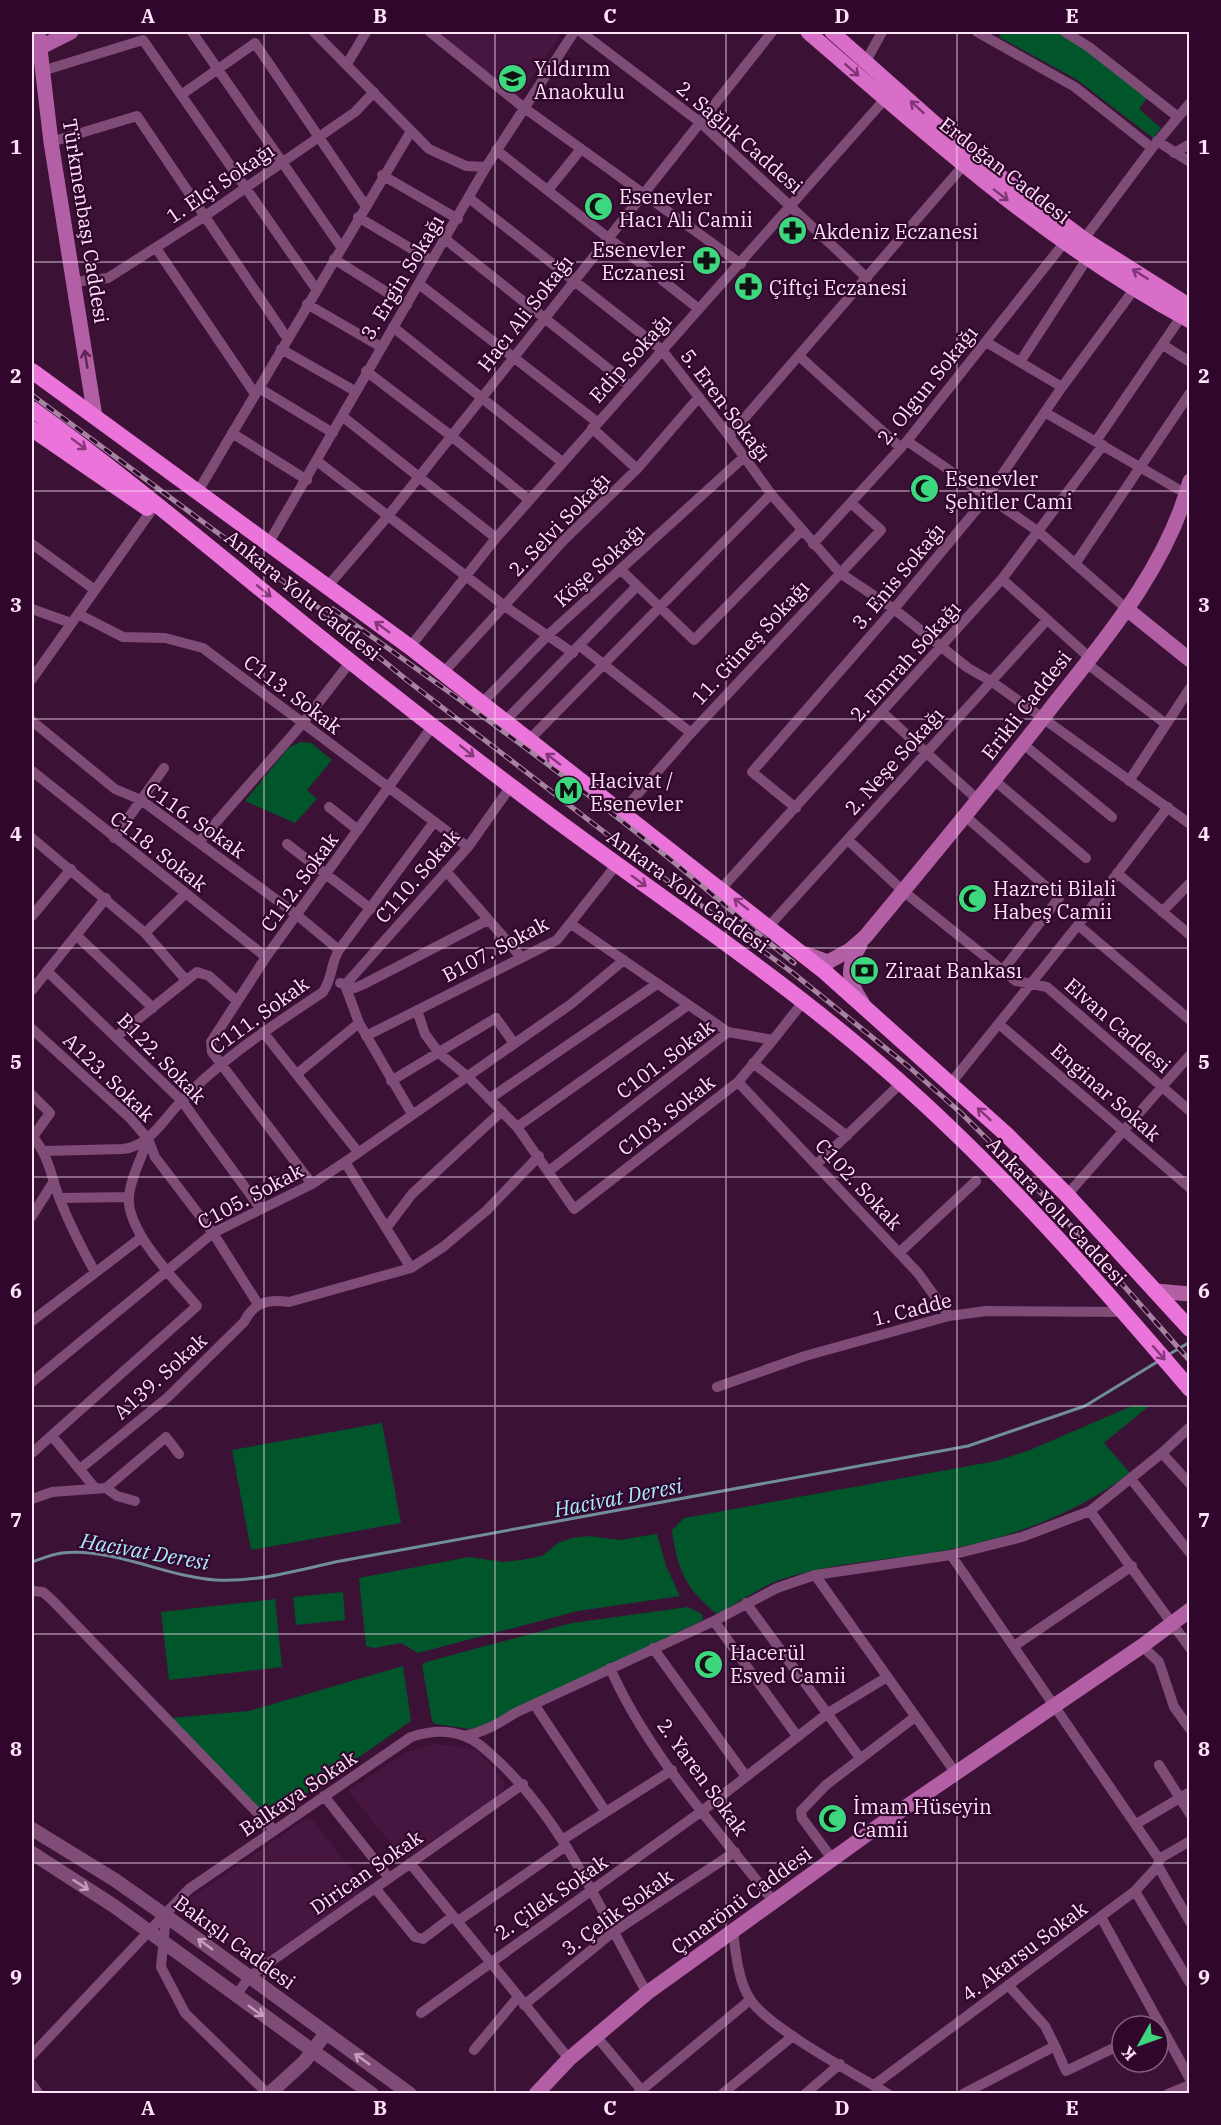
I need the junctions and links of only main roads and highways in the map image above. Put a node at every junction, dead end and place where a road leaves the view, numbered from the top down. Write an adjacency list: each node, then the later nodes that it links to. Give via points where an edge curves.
1 (71, 32): 4 (main road)
2 (808, 32): 5 (main road, Erdoğan Caddesi, one-way to 5, via 963,166 1064,243 1135,288)
3 (832, 32): 5 (main road, Erdoğan Caddesi, one-way to 3, via 1084,239 964,149)
4 (36, 45): 10 (main road, Türkmenbaşı Caddesi, one-way to 4)
5 (1188, 310)
6 (32, 364): 8 (highway)
7 (32, 371): 8 (highway, Ankara Yolu Caddesi)
8 (70, 399): 10 (highway, Ankara Yolu Caddesi)
9 (32, 409): 13 (highway, Ankara Yolu Caddesi, one-way to 13, via 154,500)
10 (95, 417): 17 (highway, Ankara Yolu Caddesi, one-way to 10, via 410,647)
11 (32, 429): 13 (highway)
12 (1188, 490): 14 (main road, Erikli Caddesi, via 1175,528)
13 (230, 564): 22 (highway, Ankara Yolu Caddesi, one-way to 22, via 511,786 803,1002 901,1083 952,1131 1126,1315)
14 (1128, 610): 15 (main road); 16 (main road, Erikli Caddesi)
15 (1190, 660)
16 (865, 937): 17 (main road, via 828,962); 18 (main road, via 849,970 850,982)
17 (796, 948): 18 (highway, Ankara Yolu Caddesi)
18 (869, 1010): 19 (highway, Ankara Yolu Caddesi, one-way to 18, via 1067,1195)
19 (1156, 1291): 20 (main road); 21 (highway, Ankara Yolu Caddesi)
20 (1190, 1294)
21 (1190, 1329)
22 (1190, 1389)
23 (1190, 1610): 24 (main road, Çınarönü Caddesi, via 955,1772 647,1993 569,2059)
24 (536, 2094)

